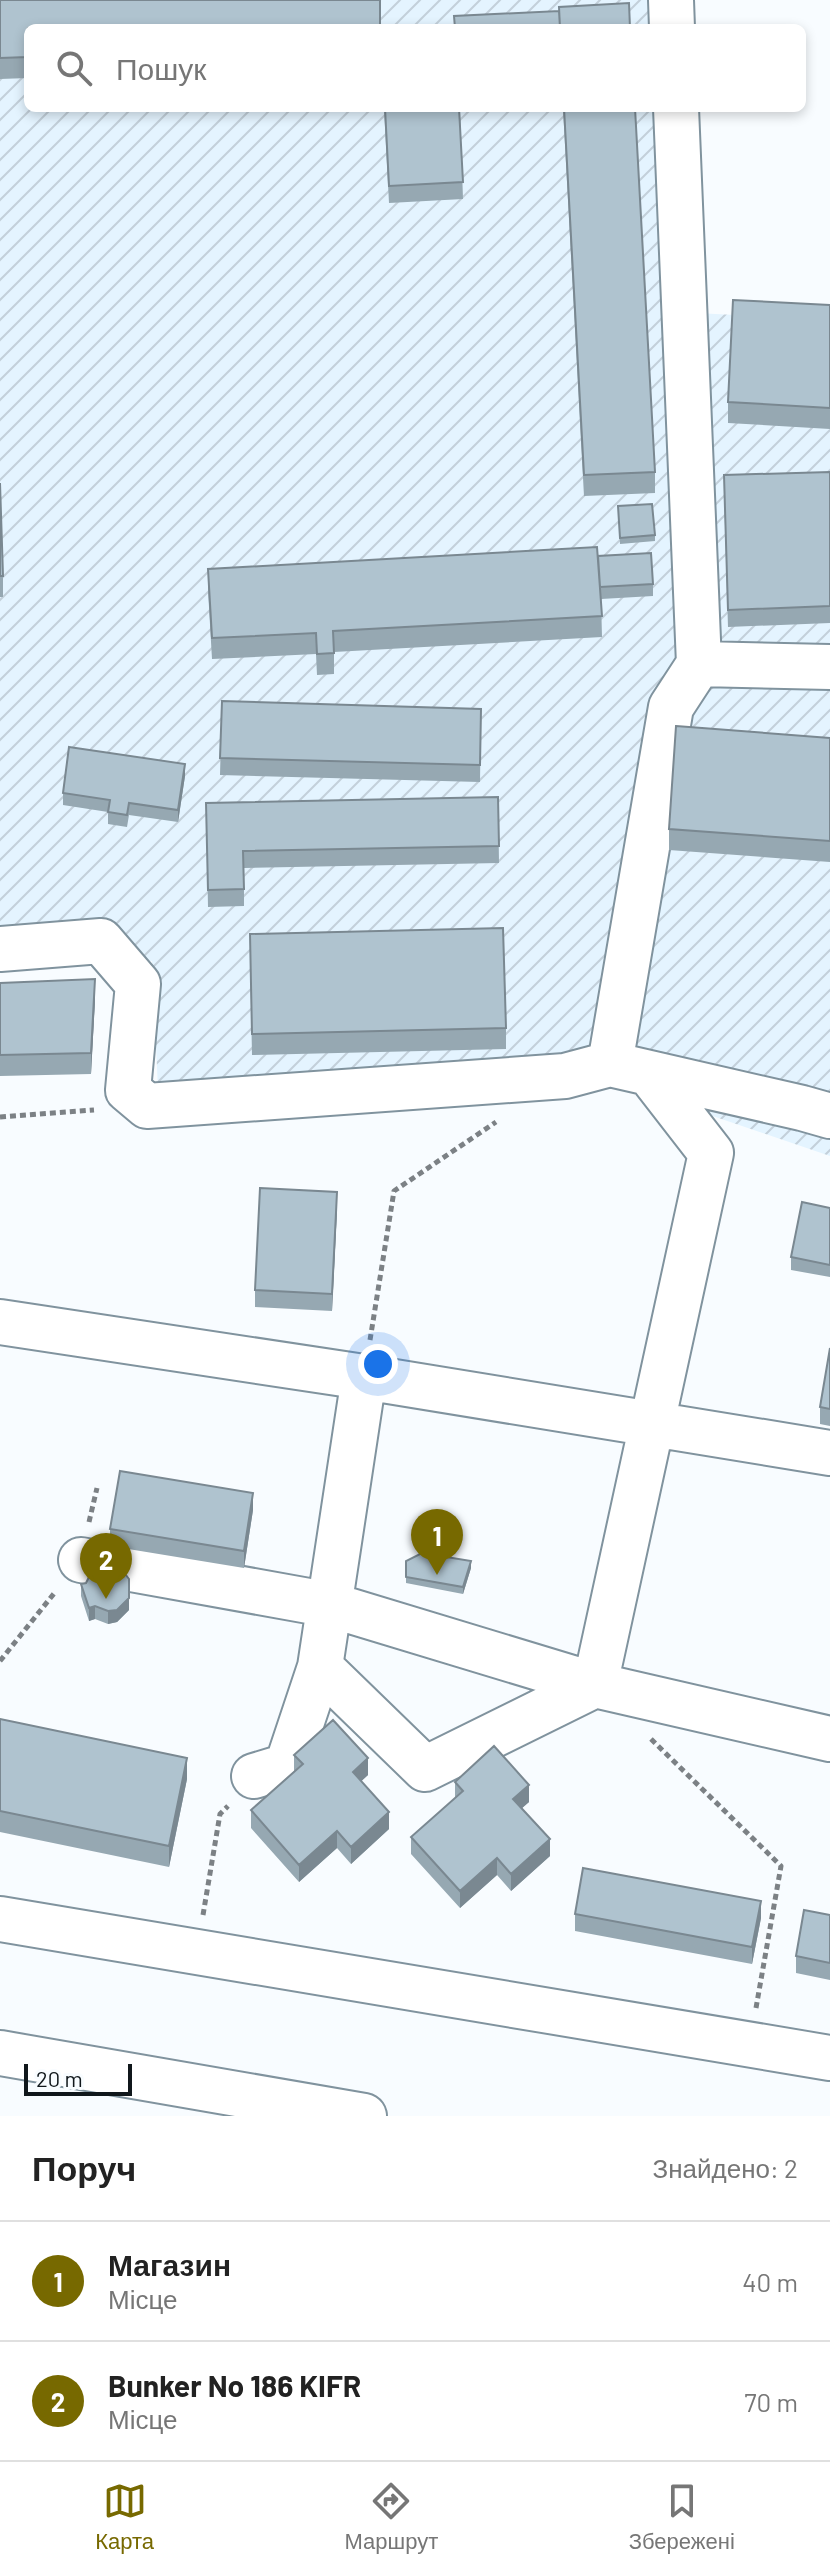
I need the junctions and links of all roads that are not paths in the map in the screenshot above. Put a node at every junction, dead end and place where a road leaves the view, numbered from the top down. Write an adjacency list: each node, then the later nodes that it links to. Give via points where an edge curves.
1 (671, 0): 2 (street)
2 (672, 24)
3 (676, 112): 4 (street)
4 (699, 664): 5 (street); 7 (street, via 671,707)
5 (830, 667)
6 (0, 949): 7 (street, via 101,941 138,984 128,1090 147,1106)
7 (630, 1068): 8 (street); 11 (street, via 711,1153)
8 (830, 1116)
9 (0, 1322): 10 (street)
10 (364, 1377): 11 (street); 14 (street)
11 (652, 1425): 12 (street); 16 (street)
12 (830, 1453)
13 (81, 1560): 14 (street)
14 (331, 1605): 15 (street); 16 (street)
15 (320, 1667): 16 (street, via 425,1769); 18 (street, via 287,1766)
16 (595, 1685): 17 (street)
17 (830, 1739)
18 (254, 1776)
19 (0, 1919): 21 (street)
20 (0, 2053): 22 (street)
21 (830, 2058)
22 (364, 2116)

